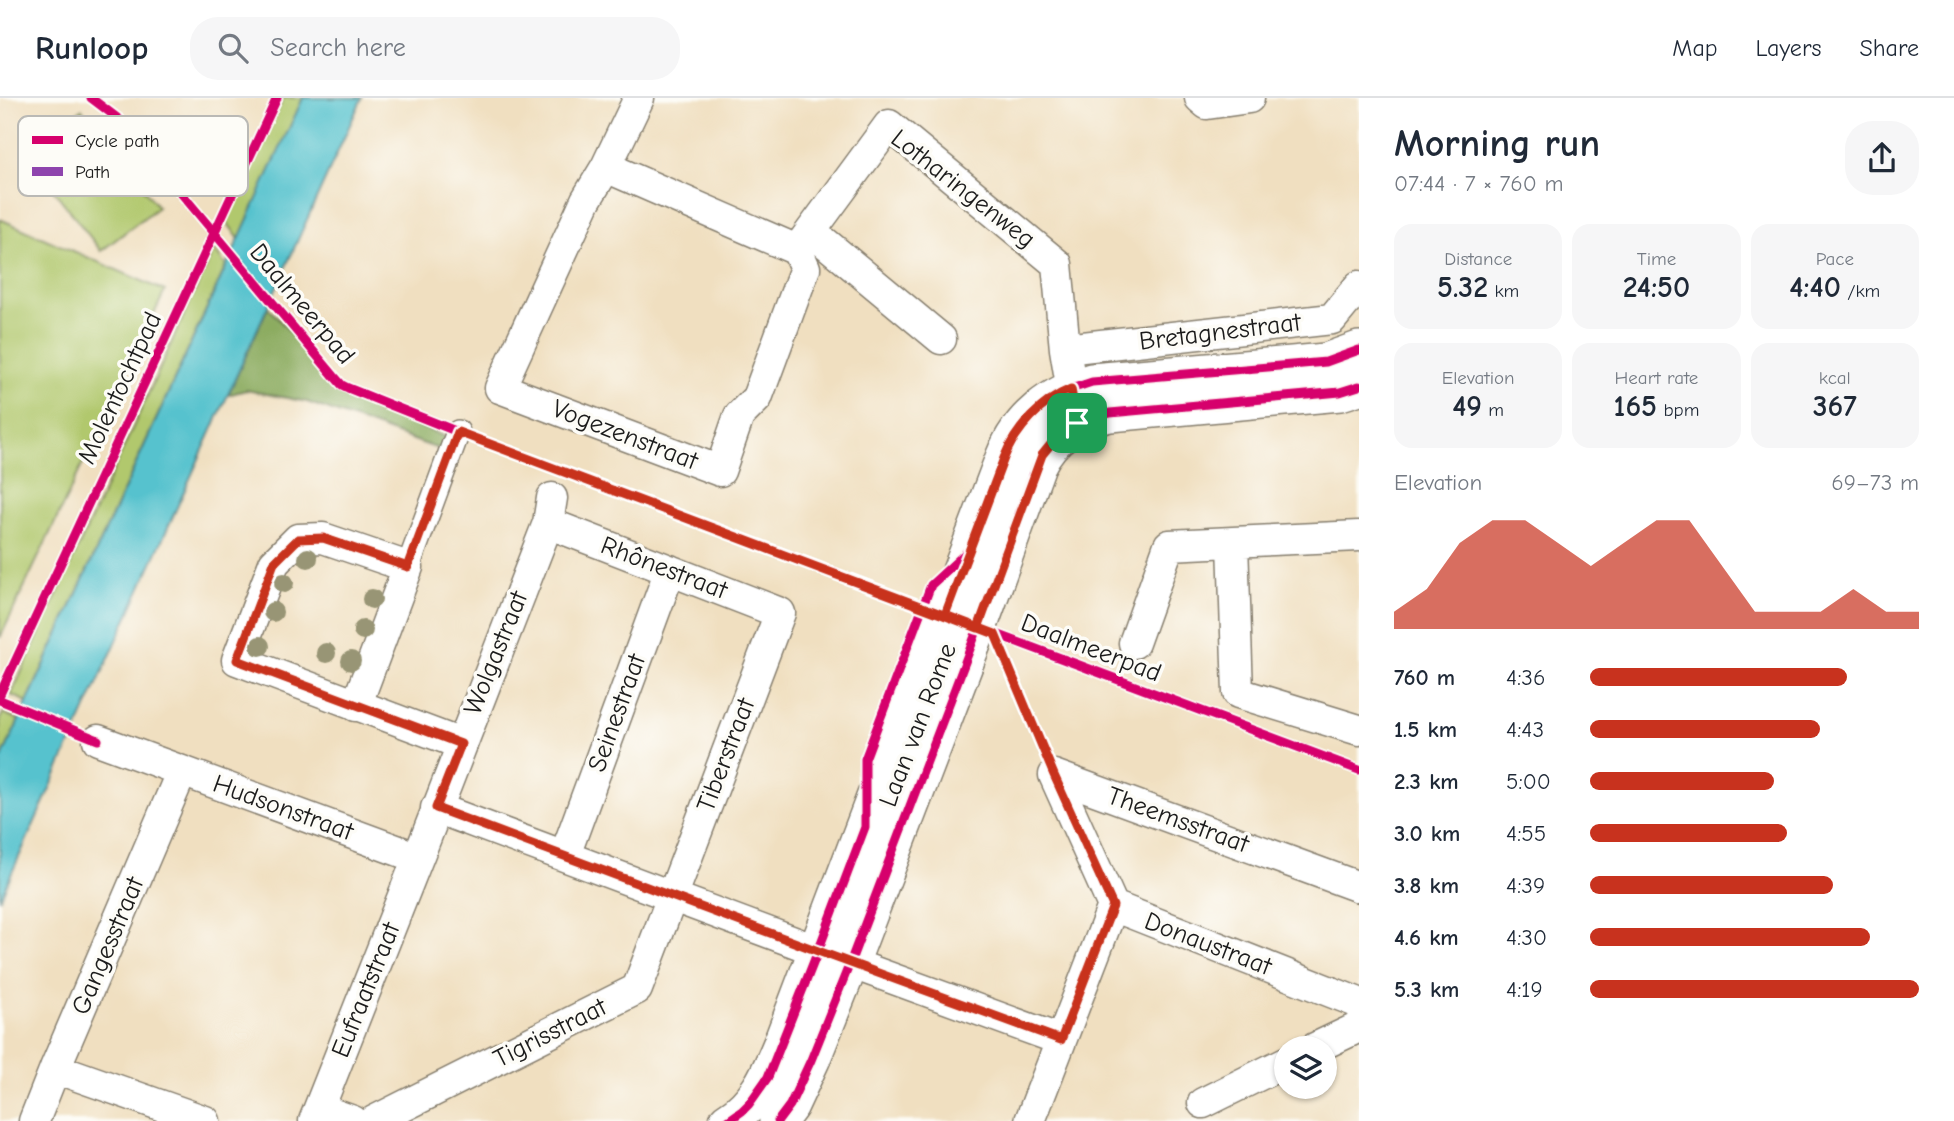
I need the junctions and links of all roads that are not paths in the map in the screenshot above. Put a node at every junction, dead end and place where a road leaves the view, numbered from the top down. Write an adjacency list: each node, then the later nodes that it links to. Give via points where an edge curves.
1 (639, 98): 5 (street)
2 (1200, 98): 3 (street, via 1207,104)
3 (1249, 98)
4 (890, 112): 6 (street, Lotharingenweg); 9 (street, Lotharingenweg, via 1057,264)
5 (606, 167): 6 (street); 6 (street, Vogezenstraat, via 586,200 500,388 720,471 739,416 757,398 805,268)
6 (804, 241): 8 (street)
7 (1359, 286): 9 (street, Bretagnestraat, via 1332,319)
8 (940, 339)
9 (1065, 349): 12 (street, Lotharingenweg)
10 (1359, 350): 12 (street, Laan van Rome, via 1326,362 1106,380)
11 (1359, 386): 12 (street, Laan van Rome, via 1340,392 1110,413)
12 (1074, 406): 32 (street, Laan van Rome, via 1037,465 978,628)
13 (458, 432): 17 (street)
14 (550, 510): 18 (street, Rhônestraat); 24 (street, Wolgastraat)
15 (1359, 536): 16 (street)
16 (1233, 542): 20 (street, via 1168,545); 22 (street, via 1238,692)
17 (408, 567): 21 (street); 21 (street, via 323,538 298,539 274,563 237,660)
18 (670, 570): 19 (street, Rhônestraat); 27 (street, Seinestraat)
19 (780, 613): 30 (street, Tiberstraat)
20 (1134, 643)
21 (356, 706): 24 (street)
22 (1359, 730)
23 (98, 740): 25 (street, Hudsonstraat)
24 (461, 744): 26 (street, Wolgastraat)
25 (182, 771): 28 (street, Hudsonstraat); 37 (street, Gangesstraat)
26 (436, 808): 27 (street); 28 (street)
27 (565, 855): 30 (street)
28 (418, 858): 40 (street, Eufraatstraat)
29 (1359, 887): 31 (street, Theemsstraat, via 1054,775)
30 (673, 897): 32 (street); 44 (street, Tigrisstraat, via 637,989)
31 (1113, 906): 33 (street, Donaustraat); 36 (street, Donaustraat)
32 (834, 957): 36 (street); 45 (street, Laan van Rome, via 768,1077 749,1104); 46 (street, Laan van Rome, via 811,1060)
33 (1359, 1003)
34 (1359, 1027): 35 (street)
35 (1337, 1038)
36 (1061, 1040): 47 (street, Donaustraat)
37 (55, 1068): 41 (street, Gangesstraat); 42 (street)
38 (1274, 1068): 39 (street)
39 (1203, 1103)
40 (316, 1115): 43 (street)
41 (34, 1121)
42 (205, 1121)
43 (353, 1121)
44 (374, 1121)
45 (728, 1121)
46 (778, 1121)
47 (1030, 1121)

